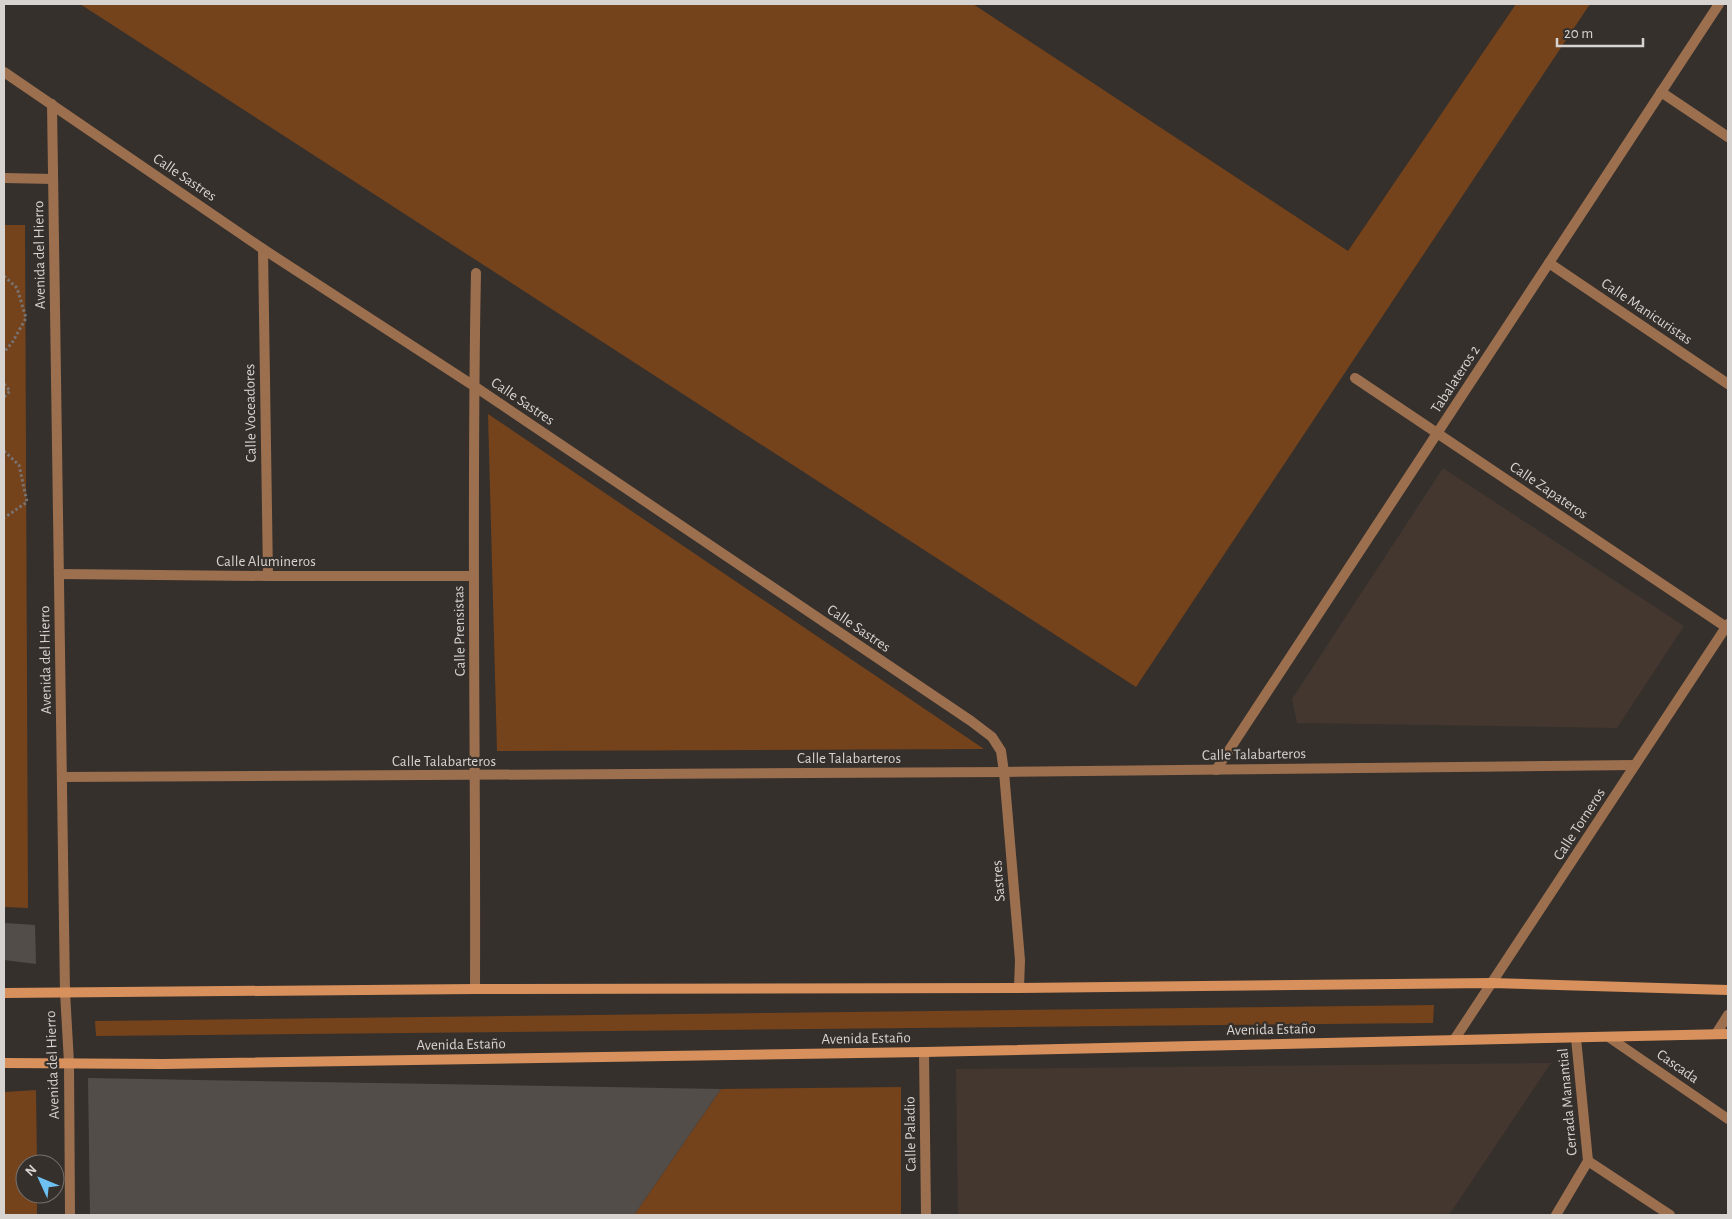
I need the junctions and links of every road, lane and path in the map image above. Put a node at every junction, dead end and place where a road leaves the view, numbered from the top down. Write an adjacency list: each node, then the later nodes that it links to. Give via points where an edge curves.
1 (1719, 4): 3 (street, Tabalateros 2)
2 (4, 72): 4 (street, Calle Sastres)
3 (1660, 92): 5 (street); 9 (street, Tabalateros 2)
4 (52, 104): 7 (street, Avenida del Hierro); 8 (street, Calle Sastres)
5 (1728, 137)
6 (4, 178): 7 (street)
7 (53, 179): 21 (street, Avenida del Hierro)
8 (263, 249): 16 (street, Calle Sastres); 22 (street, Calle Voceadores)
9 (1549, 263): 15 (street, Calle Manicuristas); 18 (street, Tabalateros 2)
10 (476, 272): 16 (street, Calle Prensistas)
11 (4, 276): 12 (path, via 17,288 26,318)
12 (4, 352)
13 (1355, 378): 18 (street, Calle Zapateros)
14 (4, 384): 17 (path, via 10,391)
15 (1728, 384)
16 (474, 386): 23 (street, Calle Prensistas); 27 (street, Calle Sastres, via 971,721 992,737 1001,751)
17 (4, 397)
18 (1437, 433): 24 (street, Calle Zapateros); 26 (street, Tabalateros 2)
19 (4, 451): 20 (path, via 18,465 27,502)
20 (4, 518)
21 (59, 574): 22 (street, Calle Alumineros); 29 (street, Avenida del Hierro)
22 (268, 576): 23 (street, Calle Alumineros)
23 (473, 576): 28 (street, Calle Prensistas)
24 (1727, 626): 25 (street, Calle Torneros)
25 (1636, 765): 26 (street, Calle Talabarteros); 30 (street, Calle Torneros)
26 (1216, 770): 27 (street, Calle Talabarteros)
27 (1004, 772): 28 (street, Calle Talabarteros); 31 (street, Sastres, via 1020,960)
28 (476, 776): 29 (street, Calle Talabarteros); 32 (street, Calle Prensistas)
29 (62, 777): 34 (street, Avenida del Hierro)
30 (1492, 983): 31 (main road); 33 (main road); 41 (street, Calle Torneros)
31 (1019, 988): 32 (main road)
32 (475, 989): 34 (main road)
33 (1728, 990)
34 (65, 992): 35 (main road); 44 (street, Avenida del Hierro)
35 (4, 993)
36 (1728, 1016): 37 (street)
37 (1716, 1034): 38 (main road, Avenida Estaño); 40 (main road, Avenida Estaño)
38 (1728, 1034)
39 (1576, 1038): 40 (main road, Avenida Estaño); 41 (main road, Avenida Estaño); 46 (street, Cerrada Manantial)
40 (1610, 1038): 45 (street, Cascada)
41 (1454, 1040): 42 (main road, Avenida Estaño)
42 (924, 1052): 44 (main road, Avenida Estaño); 48 (street, Calle Paladio)
43 (4, 1063): 44 (main road, Avenida Estaño)
44 (69, 1063): 47 (street, Avenida del Hierro)
45 (1728, 1119)
46 (1588, 1161): 49 (street, Cerrada Manantial); 50 (street)
47 (70, 1215)
48 (926, 1215)
49 (1556, 1215)
50 (1670, 1215)

